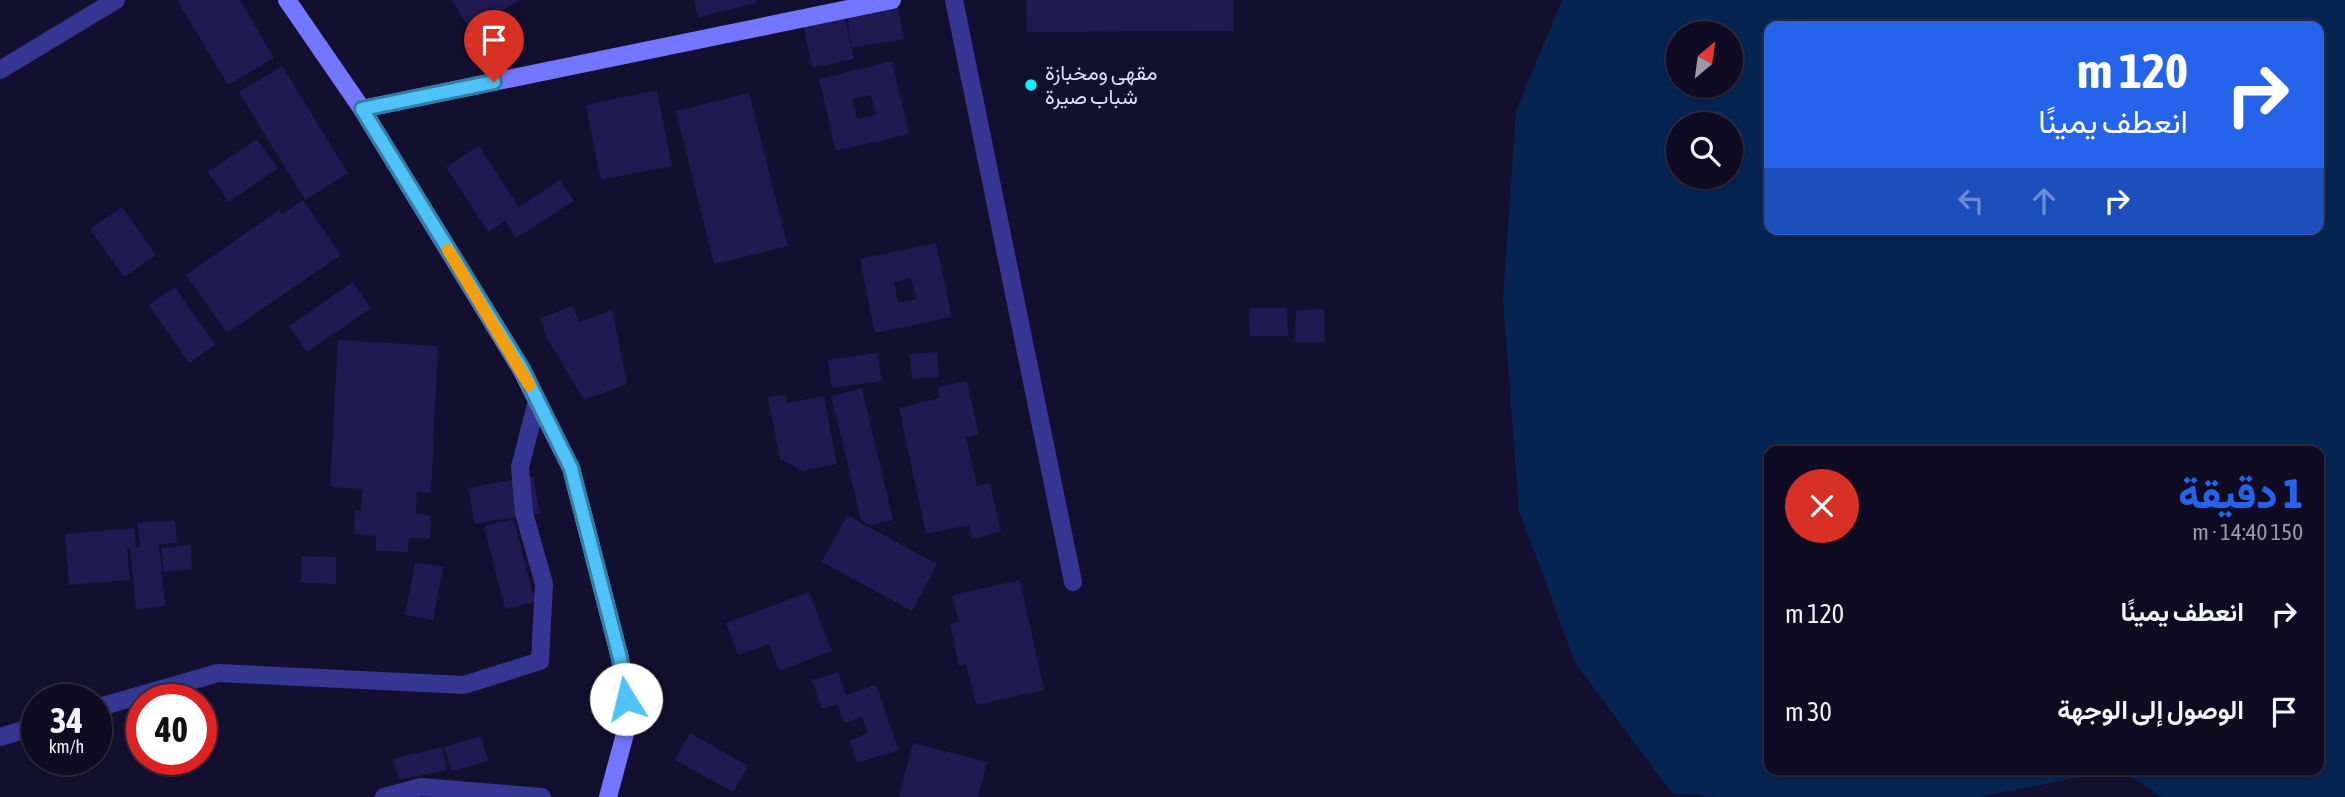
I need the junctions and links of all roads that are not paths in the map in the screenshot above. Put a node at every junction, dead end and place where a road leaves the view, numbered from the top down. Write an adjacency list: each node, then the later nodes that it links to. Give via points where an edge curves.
1 (116, 0): 5 (street)
2 (287, 0): 6 (street)
3 (892, 0): 6 (street)
4 (954, 0): 8 (street)
5 (0, 70)
6 (362, 109): 7 (street, via 522,369)
7 (537, 401): 9 (street, via 520,467 524,513 544,584 540,661 464,685 218,673); 14 (street, via 571,468 620,658 629,719)
8 (1073, 582)
9 (112, 703)
10 (21, 731): 11 (street)
11 (0, 737)
12 (384, 797): 13 (street, via 421,787)
13 (542, 797)
14 (608, 797)

